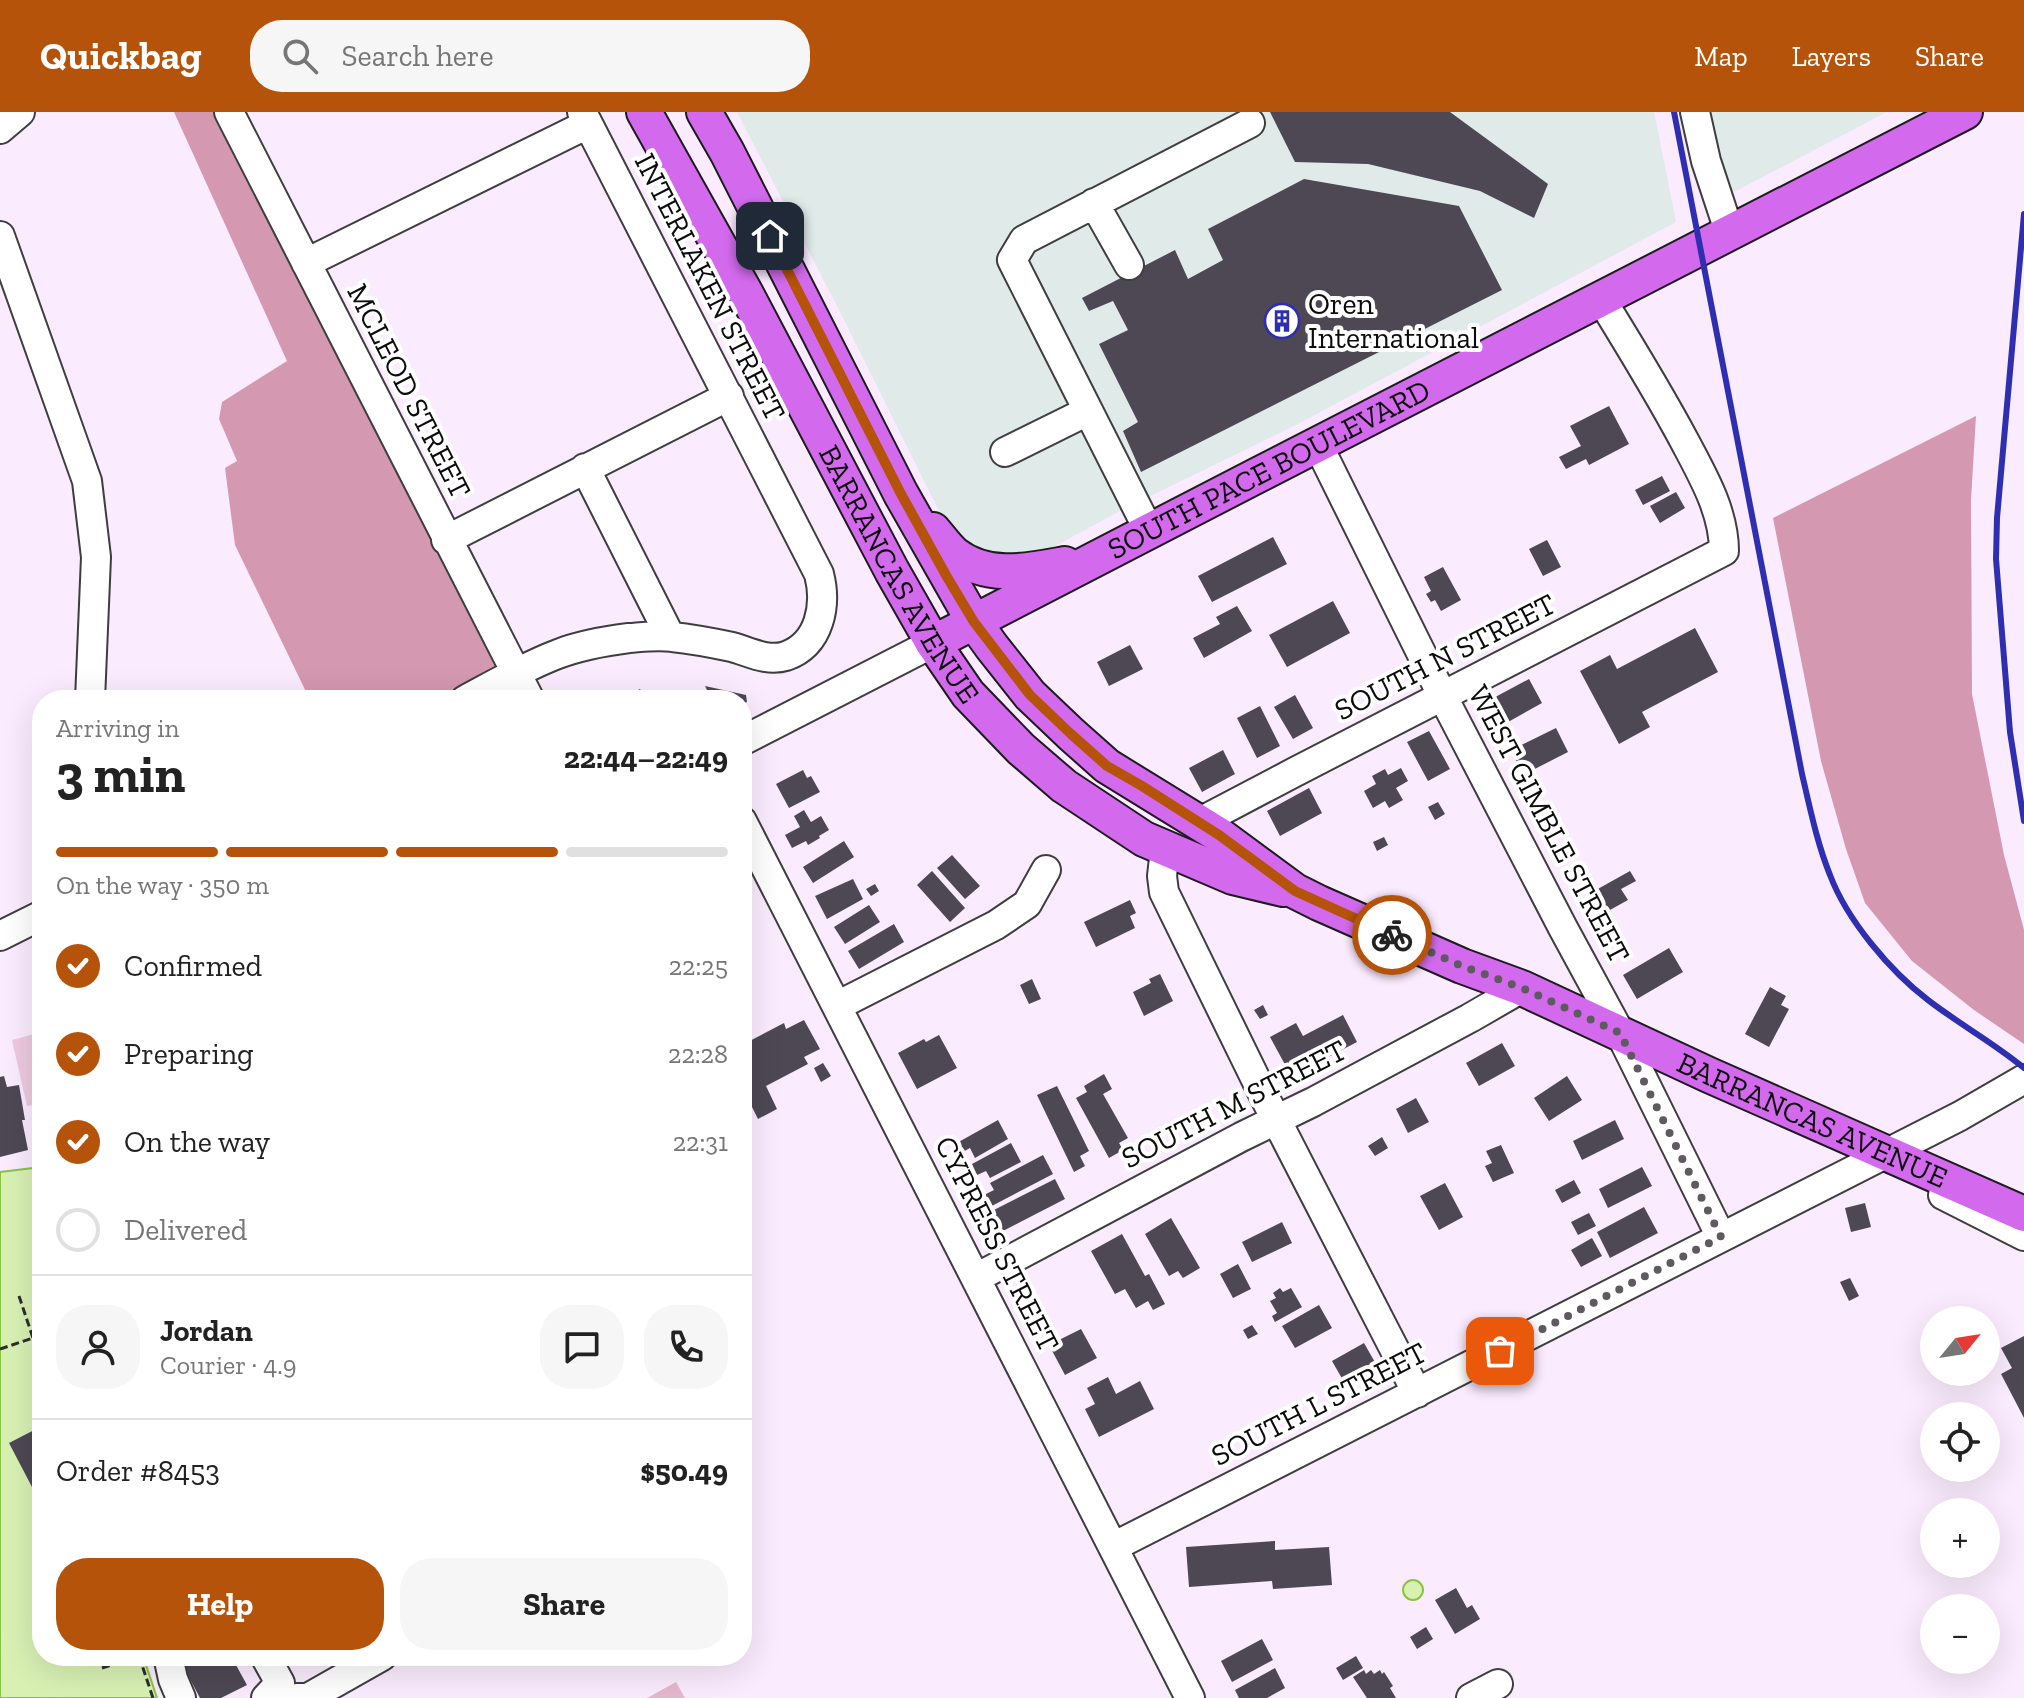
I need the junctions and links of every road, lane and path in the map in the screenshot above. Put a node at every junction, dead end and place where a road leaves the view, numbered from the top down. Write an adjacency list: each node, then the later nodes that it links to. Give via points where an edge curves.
1 (20, 112): 9 (street)
2 (229, 112): 13 (street, MCLEOD STREET)
3 (644, 112): 27 (main road, BARRANCAS AVENUE)
4 (704, 112): 21 (main road, BARRANCAS AVENUE)
5 (1695, 112): 11 (street)
6 (1965, 112): 11 (main road, SOUTH PACE BOULEVARD)
7 (585, 118): 13 (street); 16 (street, INTERLAKEN STREET)
8 (1250, 123): 10 (street)
9 (0, 129)
10 (1094, 203): 14 (street); 17 (street, via 1024,240 1012,260)
11 (1730, 234): 15 (main road, SOUTH PACE BOULEVARD)
12 (0, 236): 29 (street, via 87,481 96,557)
13 (306, 263): 23 (street, MCLEOD STREET)
14 (1129, 265)
15 (1601, 299): 18 (main road, SOUTH PACE BOULEVARD); 32 (street, SOUTH N STREET, via 1699,468 1718,512 1724,551)
16 (729, 396): 20 (street); 26 (street, INTERLAKEN STREET, via 819,574 823,609 803,645 782,657)
17 (1088, 411): 19 (street); 22 (street)
18 (1317, 443): 22 (main road, SOUTH PACE BOULEVARD); 32 (street, WEST GIMBLE STREET)
19 (1005, 452)
20 (585, 468): 23 (street); 26 (street)
21 (901, 494): 24 (main road, via 953,553 992,571 1019,572); 25 (main road, BARRANCAS AVENUE)
22 (1149, 531): 24 (main road, SOUTH PACE BOULEVARD)
23 (446, 540): 28 (street, MCLEOD STREET)
24 (1097, 558): 25 (main road, SOUTH PACE BOULEVARD)
25 (974, 622): 27 (main road, SOUTH PACE BOULEVARD); 34 (main road, BARRANCAS AVENUE, via 1030,695 1071,734 1107,766)
26 (670, 636): 28 (street, via 589,644)
27 (933, 643): 33 (street, SOUTH PACE BOULEVARD); 36 (main road, BARRANCAS AVENUE, via 968,694 1021,749 1064,786)
28 (516, 674): 30 (street); 31 (street, MCLEOD STREET)
29 (90, 690)
30 (485, 690)
31 (525, 690)
32 (1443, 697): 34 (street, SOUTH N STREET); 43 (street, WEST GIMBLE STREET)
33 (752, 736)
34 (1198, 823): 38 (main road, BARRANCAS AVENUE)
35 (752, 840): 42 (street, CYPRESS STREET)
36 (1165, 849): 38 (main road, BARRANCAS AVENUE, via 1233,877); 45 (street, via 1164,892)
37 (1046, 870): 42 (street, via 1027,904 996,925)
38 (1295, 891): 41 (main road, BARRANCAS AVENUE)
39 (32, 920): 40 (street)
40 (0, 936)
41 (1522, 988): 43 (main road, BARRANCAS AVENUE); 45 (street, SOUTH M STREET, via 1470,1018)
42 (837, 1006): 50 (street, CYPRESS STREET)
43 (1620, 1033): 46 (main road, BARRANCAS AVENUE); 49 (street, WEST GIMBLE STREET)
44 (2024, 1079): 46 (street, SOUTH L STREET)
45 (1271, 1109): 50 (street, SOUTH M STREET, via 1241,1137); 55 (street)
46 (1885, 1152): 47 (main road, BARRANCAS AVENUE); 48 (street, via 1914,1182); 49 (street, SOUTH L STREET)
47 (2024, 1214)
48 (2024, 1236)
49 (1721, 1237): 55 (street, SOUTH L STREET)
50 (976, 1278): 56 (street, CYPRESS STREET)
51 (19, 1296): 52 (path)
52 (32, 1335)
53 (32, 1338): 54 (path)
54 (0, 1349)
55 (1417, 1393): 56 (street, SOUTH L STREET)
56 (1113, 1547): 68 (street, CYPRESS STREET)
57 (108, 1666): 62 (path)
58 (141, 1666): 65 (path)
59 (170, 1666): 67 (street)
60 (270, 1666): 64 (street)
61 (364, 1666): 64 (street, via 308,1698)
62 (102, 1668)
63 (1498, 1684): 69 (street)
64 (284, 1694)
65 (152, 1697): 66 (path)
66 (145, 1698)
67 (181, 1698)
68 (1190, 1698)
69 (1471, 1698)

